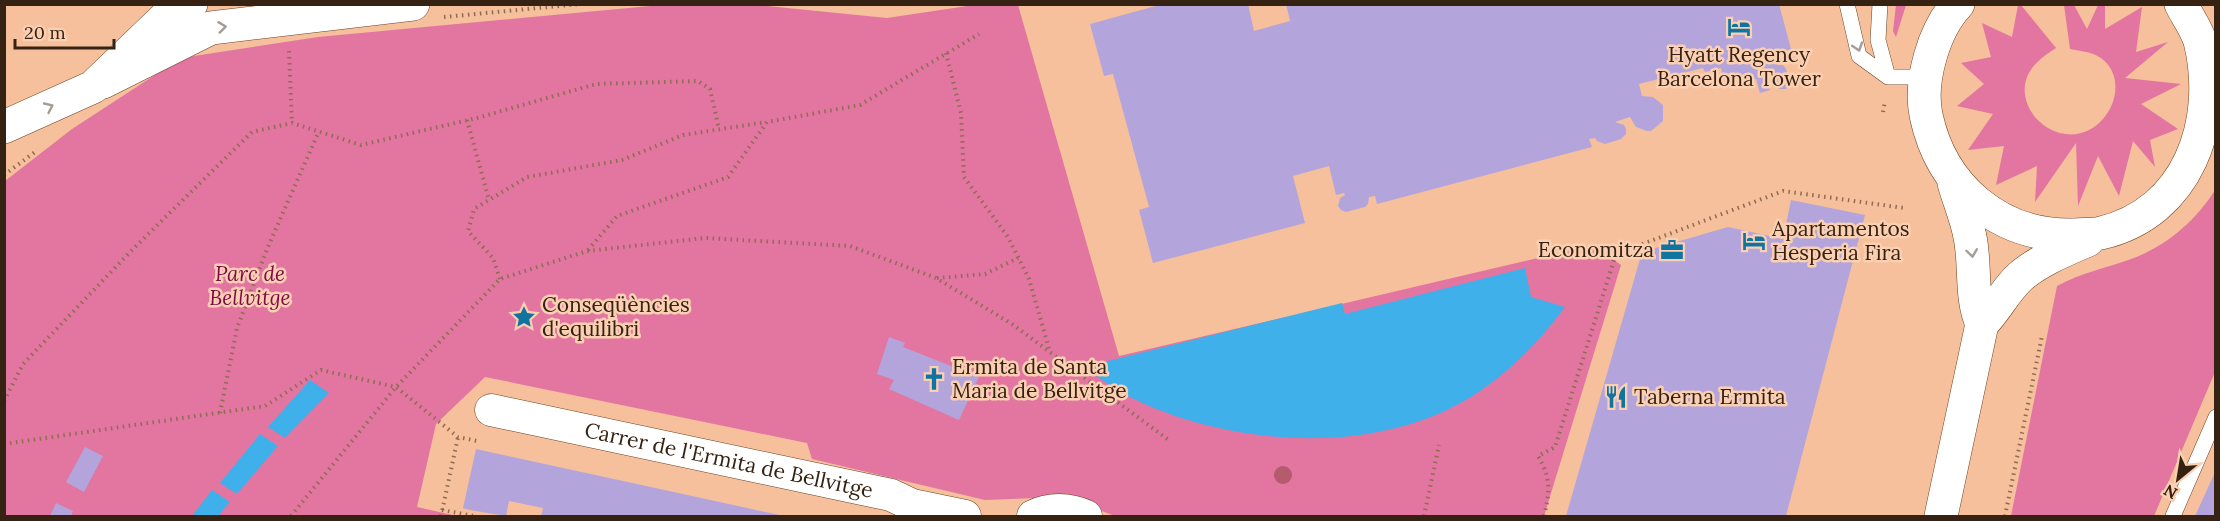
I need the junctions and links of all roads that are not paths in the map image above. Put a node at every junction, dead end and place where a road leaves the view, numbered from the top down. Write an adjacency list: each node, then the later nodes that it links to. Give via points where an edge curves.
1 (191, 4): 10 (main road, via 165,18)
2 (413, 4): 10 (main road, one-way to 2, via 211,28)
3 (1847, 4): 8 (lane, one-way to 8, via 1860,56)
4 (1880, 4): 8 (lane, via 1878,40)
5 (1958, 4): 9 (main road, via 1936,41)
6 (2181, 4): 7 (main road)
7 (2208, 47): 12 (main road)
8 (1888, 77): 9 (lane)
9 (1925, 77): 13 (main road, via 1924,107 1930,134)
10 (93, 87): 11 (main road, one-way to 10)
11 (4, 127)
12 (2208, 144): 14 (main road, via 2162,202 2134,221)
13 (1952, 176): 14 (main road, via 1979,206 2017,227 2051,235); 15 (main road, one-way to 15, via 1970,236 1975,309)
14 (2100, 234): 15 (main road, via 2021,276)
15 (1982, 324): 21 (main road)
16 (491, 410): 18 (street, Carrer de l'Ermita de Bellvitge, via 891,495 912,505)
17 (2216, 417): 22 (lane)
18 (965, 516)
19 (1033, 516): 20 (street, via 1056,510)
20 (1086, 516)
21 (1941, 516)
22 (2173, 516)

